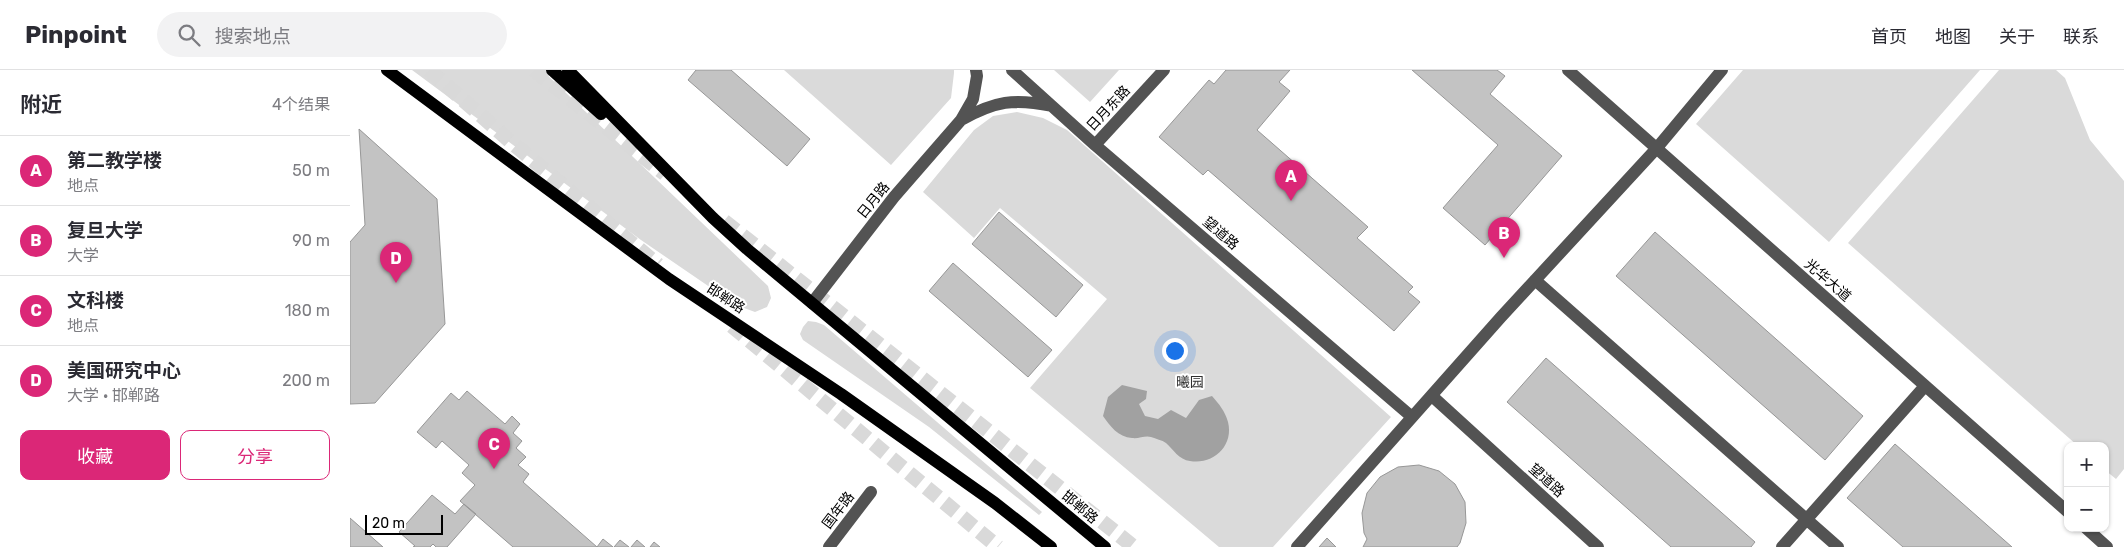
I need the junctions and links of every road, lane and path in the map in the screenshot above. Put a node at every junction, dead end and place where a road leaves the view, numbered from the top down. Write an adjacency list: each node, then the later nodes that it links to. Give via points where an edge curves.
1 (387, 70): 24 (main road, 邯郸路, via 669,279 857,406 995,503)
2 (552, 70): 13 (main road)
3 (568, 70): 13 (main road, 邯郸路)
4 (976, 70): 10 (street, via 973,99)
5 (1012, 70): 9 (street, 望道路)
6 (1164, 70): 11 (street, 日月东路)
7 (1568, 70): 12 (street, 光华大道)
8 (1722, 70): 12 (street)
9 (1054, 106): 10 (street, via 1028,101 1003,102 982,108); 11 (street, 望道路)
10 (961, 120): 15 (street, 日月路, via 894,197)
11 (1095, 145): 18 (street, 望道路)
12 (1656, 149): 14 (street); 16 (street, 光华大道)
13 (681, 186): 15 (main road, 邯郸路)
14 (1535, 280): 17 (street); 21 (street)
15 (812, 303): 25 (main road, 邯郸路)
16 (1924, 386): 20 (street, 光华大道); 21 (street)
17 (1432, 396): 18 (street); 27 (street, 望道路)
18 (1412, 416): 26 (street)
19 (871, 492): 23 (street, 国年路)
20 (2064, 508)
21 (1807, 518): 28 (street); 29 (street)
22 (2090, 532): 30 (street)
23 (829, 547)
24 (1051, 547)
25 (1105, 547)
26 (1297, 547)
27 (1598, 547)
28 (1782, 547)
29 (1838, 547)
30 (2107, 547)

